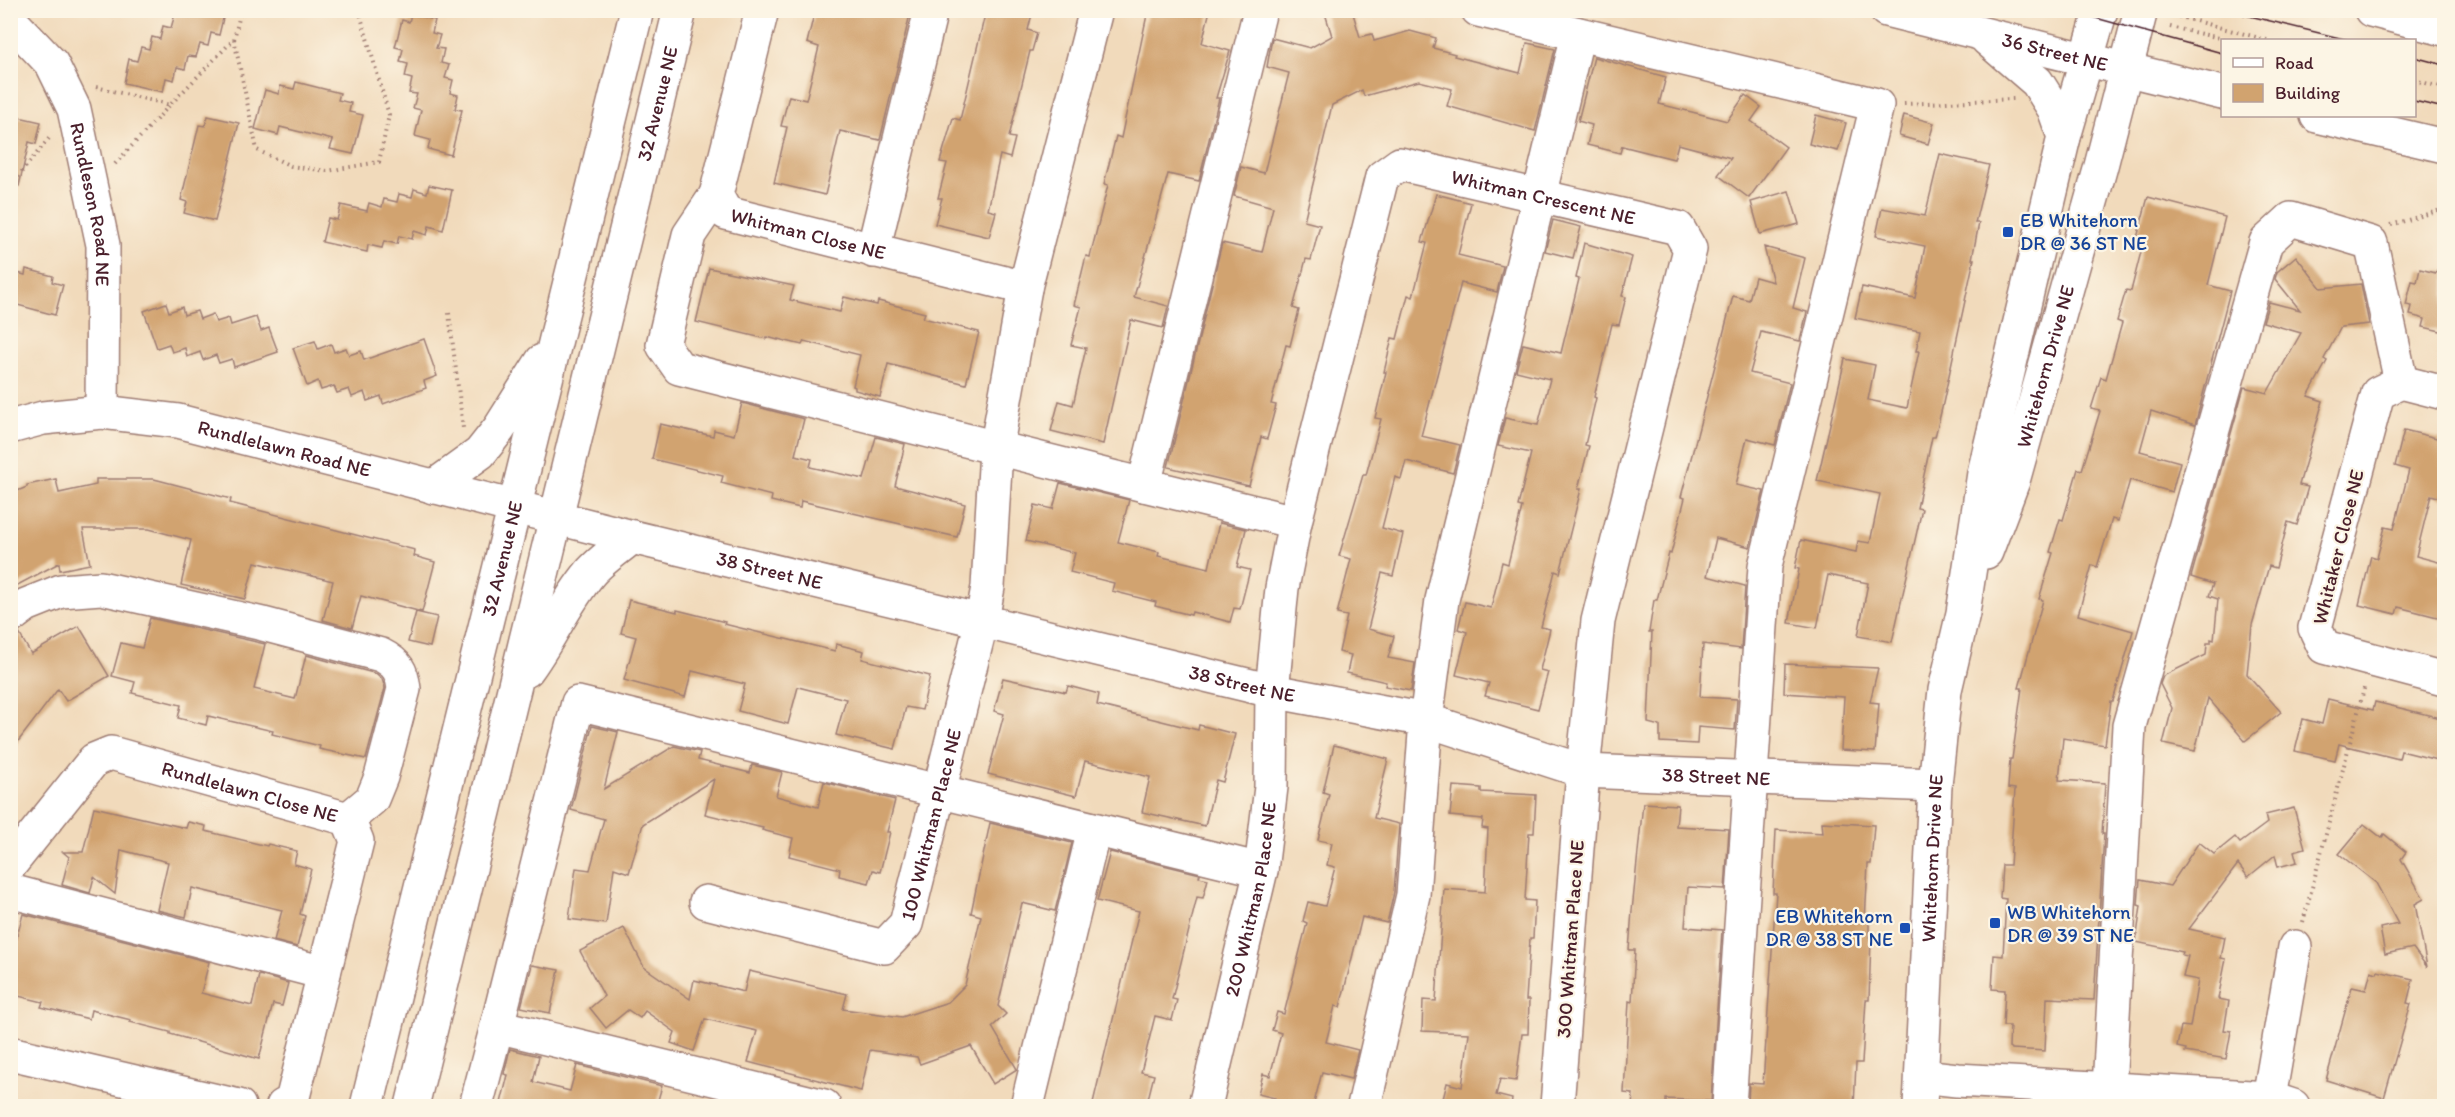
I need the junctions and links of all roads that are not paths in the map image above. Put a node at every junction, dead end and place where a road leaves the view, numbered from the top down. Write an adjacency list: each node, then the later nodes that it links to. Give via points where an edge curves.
1 (638, 10): 26 (street, 32 Avenue NE)
2 (680, 10): 35 (street, 32 Avenue NE)
3 (762, 10): 22 (street, Whitman Close NE)
4 (931, 10): 24 (street)
5 (1096, 10): 25 (street)
6 (1260, 10): 32 (street)
7 (1478, 10): 14 (street)
8 (1886, 10): 15 (street, 36 Street NE)
9 (2101, 10): 16 (street, Whitehorn Drive NE)
10 (2141, 10): 17 (street, Whitehorn Drive NE)
11 (2371, 10): 13 (street)
12 (10, 20): 29 (street, Rundleson Road NE, via 52,64 74,109 103,245)
13 (2445, 29)
14 (1578, 34): 23 (street); 46 (street, via 1877,105 1765,566)
15 (1981, 34): 16 (street, 36 Street NE); 20 (street, via 2037,82 2054,109)
16 (2086, 59): 17 (street, 36 Street NE); 20 (street, Whitehorn Drive NE)
17 (2126, 69): 18 (street, 36 Street NE); 38 (street, Whitehorn Drive NE, via 2013,481)
18 (2221, 93)
19 (2321, 117): 21 (street)
20 (2064, 137): 38 (street, Whitehorn Drive NE, via 1984,473)
21 (2445, 146)
22 (716, 195): 24 (street, Whitman Close NE, via 726,213); 31 (street, via 689,235 663,345 679,368)
23 (1540, 197): 36 (street, Whitman Crescent NE, via 1400,164 1382,177); 44 (street, via 1442,600); 45 (street, Whitman Crescent NE, via 1678,228 1690,249 1598,621)
24 (873, 251): 25 (street, Whitman Close NE)
25 (1025, 288): 31 (street)
26 (557, 337): 33 (street, via 480,453); 34 (street, 32 Avenue NE)
27 (2401, 382): 28 (street); 41 (street, Whitaker Close NE, via 2378,393 2315,628 2324,647); 60 (street, via 2371,243 2291,219 2266,242 2129,726)
28 (2445, 393)
29 (102, 412): 30 (street, Rundlelawn Road NE, via 43,418); 33 (street, Rundlelawn Road NE, via 178,421)
30 (10, 428)
31 (996, 450): 32 (street); 40 (street, via 988,587)
32 (1144, 485): 36 (street)
33 (434, 488): 34 (street, Rundlelawn Road NE)
34 (514, 507): 35 (street, Rundlelawn Road NE); 64 (street, 32 Avenue NE)
35 (557, 518): 37 (street, 38 Street NE); 42 (street, 32 Avenue NE)
36 (1295, 522): 43 (street, Whitman Crescent NE, via 1282,588)
37 (632, 537): 40 (street, 38 Street NE); 42 (street, via 591,571)
38 (1963, 613): 47 (street, Whitehorn Drive NE, via 1945,690)
39 (10, 617): 49 (street, via 26,605 61,591 101,588 274,627 395,662 404,689 381,777 372,799)
40 (982, 620): 43 (street, 38 Street NE); 48 (street, 100 Whitman Place NE)
41 (2445, 679)
42 (513, 688): 65 (street, 32 Avenue NE)
43 (1272, 691): 44 (street, 38 Street NE); 52 (street, 200 Whitman Place NE, via 1271,787)
44 (1426, 720): 45 (street, 38 Street NE); 70 (street, via 1413,895)
45 (1583, 771): 46 (street, 38 Street NE); 71 (street, 300 Whitman Place NE)
46 (1749, 778): 47 (street, 38 Street NE); 72 (street)
47 (1935, 784): 59 (street, Whitehorn Drive NE)
48 (941, 792): 50 (street); 54 (street, 100 Whitman Place NE, via 906,924 884,947); 57 (street, via 578,703)
49 (348, 819): 51 (street, Rundlelawn Close NE, via 111,753 94,760); 56 (street, Rundlelawn Close NE, via 357,841)
50 (1094, 830): 52 (street); 68 (street)
51 (10, 865)
52 (1261, 870): 69 (street, 200 Whitman Place NE)
53 (10, 891): 56 (street)
54 (706, 902)
55 (2295, 947): 61 (street)
56 (324, 973): 63 (street, Rundlelawn Close NE, via 292,1101)
57 (497, 1026): 66 (street); 67 (street)
58 (10, 1053): 62 (street)
59 (1921, 1091): 60 (street, via 1957,1080)
60 (2108, 1097): 61 (street)
61 (2281, 1102)
62 (238, 1107)
63 (283, 1107)
64 (368, 1107)
65 (412, 1107)
66 (476, 1107)
67 (824, 1107)
68 (1027, 1107)
69 (1205, 1107)
70 (1364, 1107)
71 (1557, 1107)
72 (1729, 1107)

